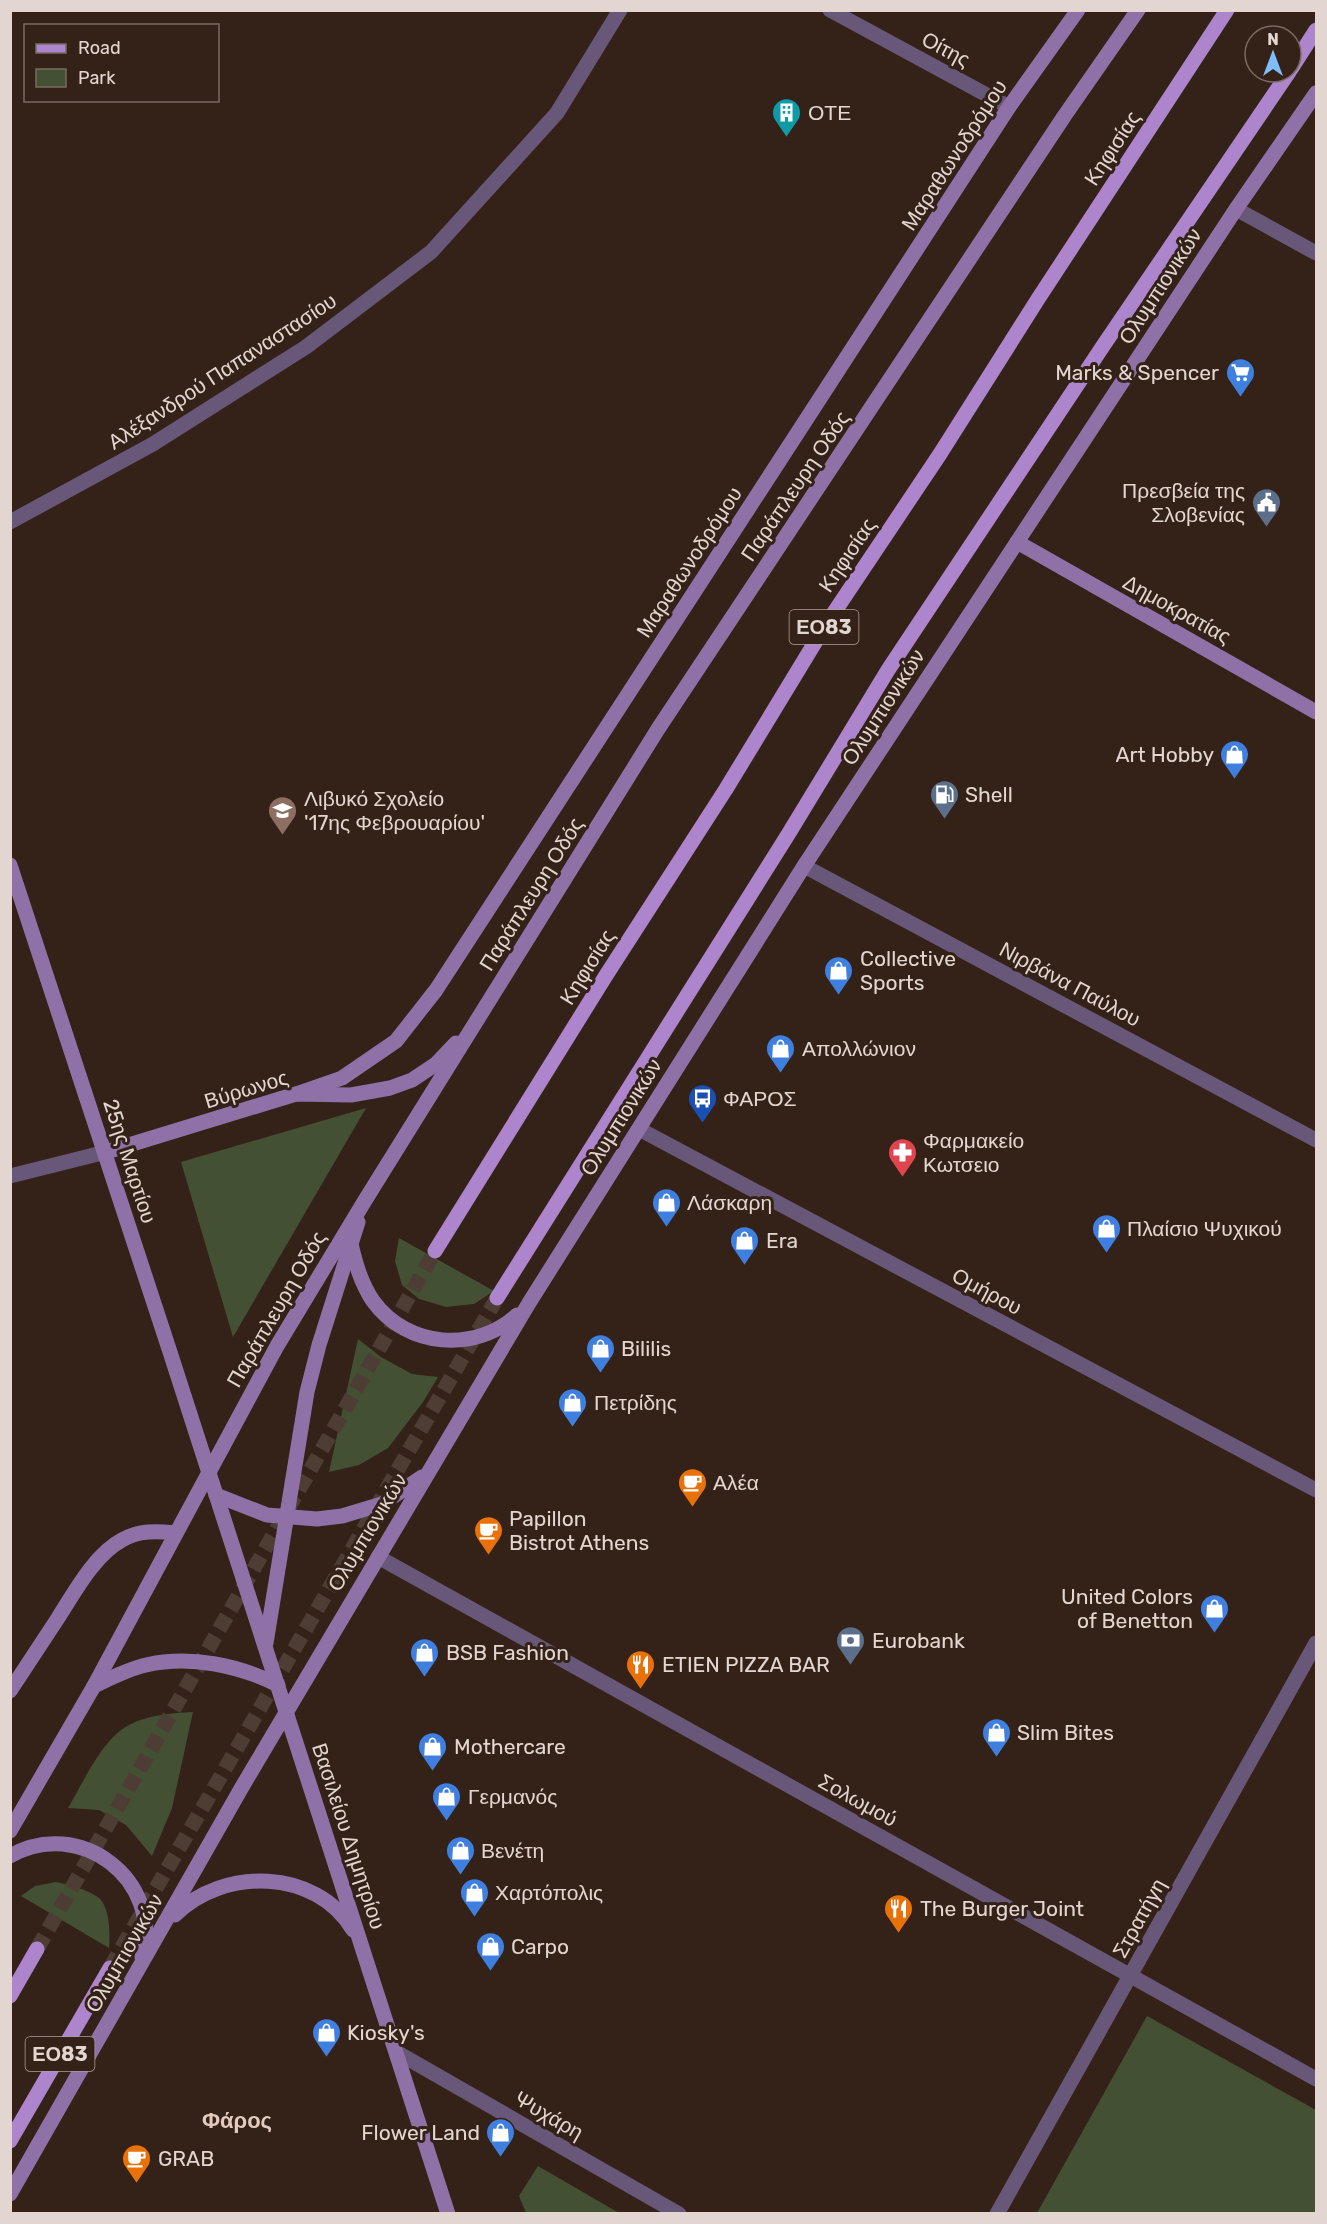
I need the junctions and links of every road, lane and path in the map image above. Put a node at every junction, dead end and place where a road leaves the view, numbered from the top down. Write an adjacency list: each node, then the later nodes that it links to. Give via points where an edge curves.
1 (620, 10): 13 (street, Αλέξανδρού Παπαναστασίου, via 557,112 431,252 306,347 153,444)
2 (830, 10): 10 (street, Οίτης)
3 (1077, 10): 10 (street, Μαραθωνοδρόμου)
4 (1138, 10): 18 (street, Παράπλευρη Οδός, via 658,729)
5 (1227, 10): 26 (main road, Κηφισίας / ΕΟ83, via 825,626)
6 (1317, 30): 7 (main road)
7 (1303, 51)
8 (1281, 84): 27 (main road, via 888,670)
9 (1317, 93): 11 (street, Ολυμπιονικών)
10 (1009, 107): 19 (street, Μαραθωνοδρόμου, via 436,990 396,1041 342,1078)
11 (1236, 209): 12 (street); 14 (street, Ολυμπιονικών)
12 (1317, 253)
13 (10, 522)
14 (1017, 542): 15 (street, Δημοκρατίας); 17 (street, Ολυμπιονικών)
15 (1317, 712)
16 (10, 865): 22 (street, 25ης Μαρτίου)
17 (804, 866): 20 (street, Ολυμπιονικών); 21 (street, Νιρβάνα Παύλου)
18 (476, 1023): 19 (street, Βύρωνος, via 436,1064 412,1080 351,1095); 24 (street, Παράπλευρη Οδός)
19 (296, 1094): 22 (street, Βύρωνος)
20 (639, 1129): 28 (street, Ολυμπιονικών); 31 (street, Ομήρου)
21 (1317, 1140)
22 (106, 1152): 23 (street, Βύρωνος); 29 (street, 25ης Μαρτίου)
23 (10, 1176)
24 (364, 1202): 25 (street); 29 (street, Παράπλευρη Οδός, via 277,1346)
25 (351, 1244): 28 (street, via 363,1284 375,1302 401,1326 434,1340 470,1340 486,1334 503,1327); 33 (street, via 307,1392)
26 (435, 1251)
27 (497, 1298)
28 (529, 1303): 30 (street, Ολυμπιονικών)
29 (209, 1471): 32 (street, Βασιλείου Δημητρίου); 34 (street, Παράπλευρη Οδός)
30 (427, 1473): 33 (street, via 382,1504 317,1520); 35 (street, Ολυμπιονικών)
31 (1317, 1490)
32 (216, 1495): 33 (street, via 267,1515); 37 (street, Βασιλείου Δημητρίου)
33 (286, 1518): 37 (street)
34 (175, 1533): 39 (street, Παράπλευρη Οδός); 40 (street, via 142,1532 107,1550 75,1591)
35 (378, 1557): 41 (street, Ολυμπιονικών); 49 (street, Σολωμού)
36 (1317, 1643): 49 (street, Στρατήγη)
37 (266, 1647): 38 (street, Βασιλείου Δημητρίου)
38 (278, 1685): 39 (street, via 217,1664 165,1662 128,1670); 41 (street, Βασιλείου Δημητρίου)
39 (94, 1686): 42 (street, Παράπλευρη Οδός)
40 (10, 1691)
41 (286, 1710): 44 (street, Ολυμπιονικών); 45 (street, Βασιλείου Δημητρίου)
42 (10, 1831)
43 (10, 1856): 48 (street, via 33,1846 67,1844 114,1864 142,1906 146,1939)
44 (165, 1925): 45 (street, via 205,1892 237,1882 268,1880 307,1891 330,1904 349,1923); 48 (street, Ολυμπιονικών)
45 (362, 1945): 51 (street, Βασιλείου Δημητρίου)
46 (37, 1949): 50 (main road)
47 (111, 1968): 53 (main road, ΕΟ83)
48 (137, 1971): 54 (street, Ολυμπιονικών)
49 (1131, 1975): 52 (street, Σολωμού); 57 (street, Στρατήγη)
50 (10, 1996)
51 (398, 2053): 55 (street, Βασιλείου Δημητρίου); 56 (street, Ψυχάρη)
52 (1317, 2079)
53 (10, 2141)
54 (10, 2194)
55 (448, 2214)
56 (679, 2214)
57 (997, 2214)

